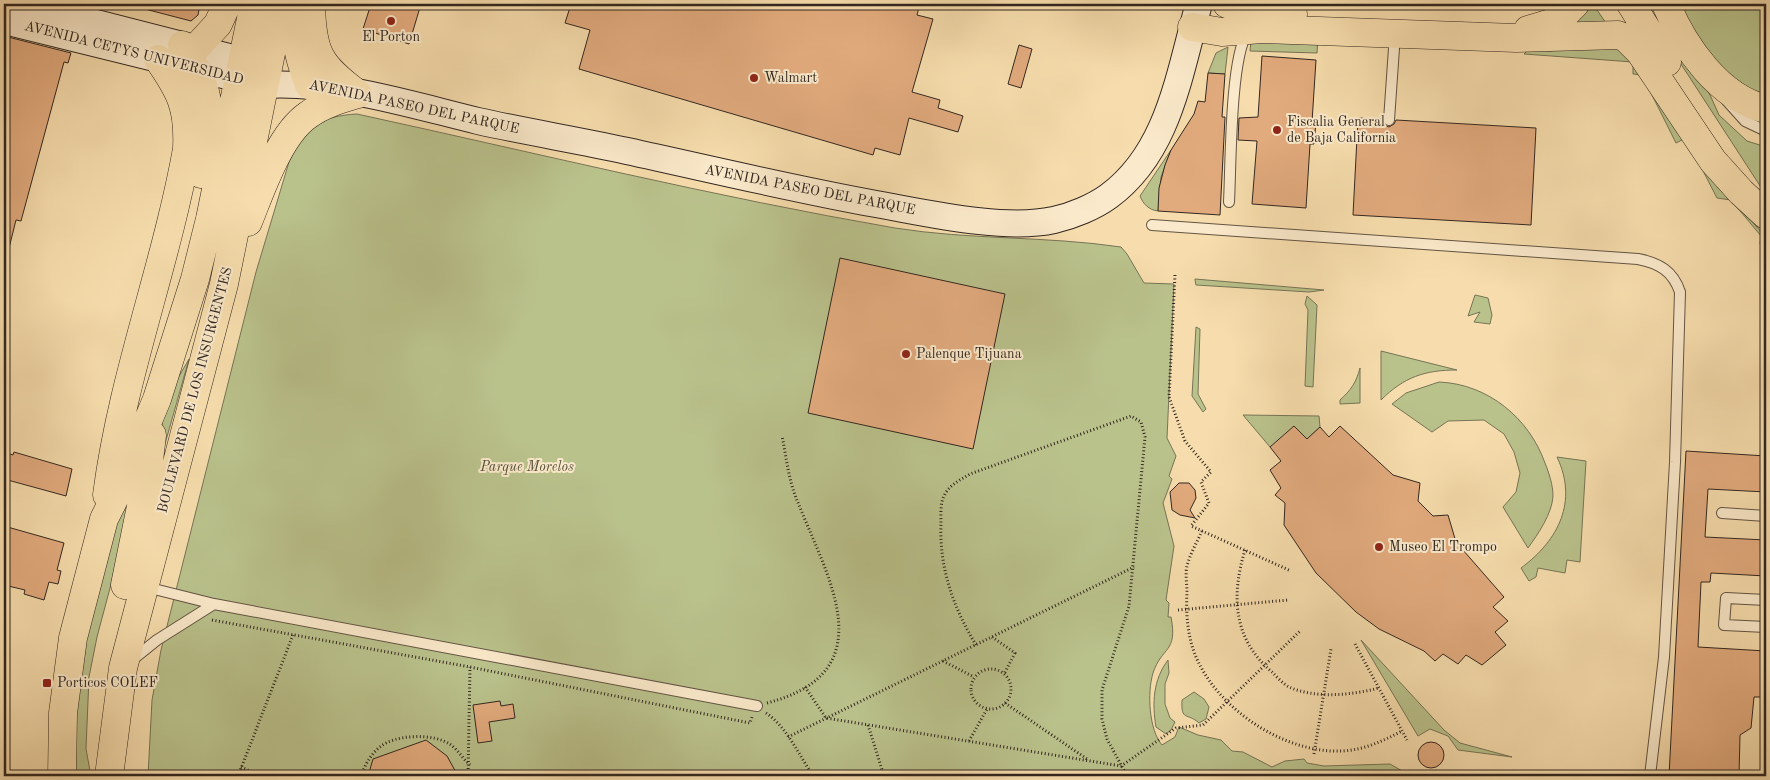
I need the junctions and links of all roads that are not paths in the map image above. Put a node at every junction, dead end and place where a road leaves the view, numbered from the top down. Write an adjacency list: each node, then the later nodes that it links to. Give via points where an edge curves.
1 (22, 4): 15 (main road, AVENIDA CETYS UNIVERSIDAD)
2 (227, 4): 15 (main road, via 218,24)
3 (254, 4): 17 (main road, BOULEVARD DE LOS INSURGENTES)
4 (282, 4): 17 (main road, BOULEVARD DE LOS INSURGENTES)
5 (297, 4): 19 (main road, via 296,42)
6 (311, 4): 20 (main road, via 312,37 323,63 335,77)
7 (1227, 4): 13 (main road)
8 (1575, 4): 13 (main road, via 1558,21 1517,31)
9 (1631, 4): 25 (main road)
10 (1666, 4): 18 (main road, via 1690,47)
11 (1196, 15): 14 (main road, via 1218,32); 20 (main road, AVENIDA PASEO DEL PARQUE, via 1162,129 1137,170 1109,196 1093,205 1046,221 962,219 809,192)
12 (4, 21): 16 (main road, AVENIDA CETYS UNIVERSIDAD)
13 (1396, 28): 14 (main road); 22 (lane); 26 (main road, via 1516,38 1610,34 1626,38 1640,52 1714,161)
14 (1249, 29): 24 (lane, via 1241,42 1236,69)
15 (191, 53): 16 (main road, AVENIDA CETYS UNIVERSIDAD); 17 (main road, AVENIDA CETYS UNIVERSIDAD); 29 (main road, via 206,93 206,146 161,358)
16 (158, 59): 33 (main road, via 175,82 186,108 187,149 119,424)
17 (253, 73): 19 (main road, AVENIDA PASEO DEL PARQUE); 28 (main road, BOULEVARD DE LOS INSURGENTES); 29 (main road, BOULEVARD DE LOS INSURGENTES)
18 (1715, 78): 21 (main road, via 1746,102); 23 (lane, via 1729,106 1745,121)
19 (303, 84): 20 (main road, AVENIDA PASEO DEL PARQUE)
20 (358, 94): 28 (main road, via 308,115 280,149)
21 (1766, 109)
22 (1388, 120)
23 (1766, 131)
24 (1229, 202)
25 (1766, 210)
26 (1766, 215)
27 (1152, 225): 42 (lane, via 1638,259 1652,262 1671,273 1680,292 1675,462 1664,657)
28 (224, 284): 34 (main road, BOULEVARD DE LOS INSURGENTES)
29 (157, 399): 30 (main road)
30 (135, 480): 33 (main road); 40 (main road, via 127,578 105,668 102,732)
31 (1722, 513): 32 (lane)
32 (1766, 516)
33 (104, 519): 41 (main road, via 73,638 63,713)
34 (143, 586): 36 (lane); 38 (main road, BOULEVARD DE LOS INSURGENTES)
35 (1766, 600): 37 (lane, via 1726,598 1724,625)
36 (214, 604): 38 (lane, via 143,650); 39 (lane)
37 (1766, 627)
38 (123, 668): 40 (main road, BOULEVARD DE LOS INSURGENTES)
39 (757, 706)
40 (108, 775)
41 (62, 776)
42 (1650, 776)

